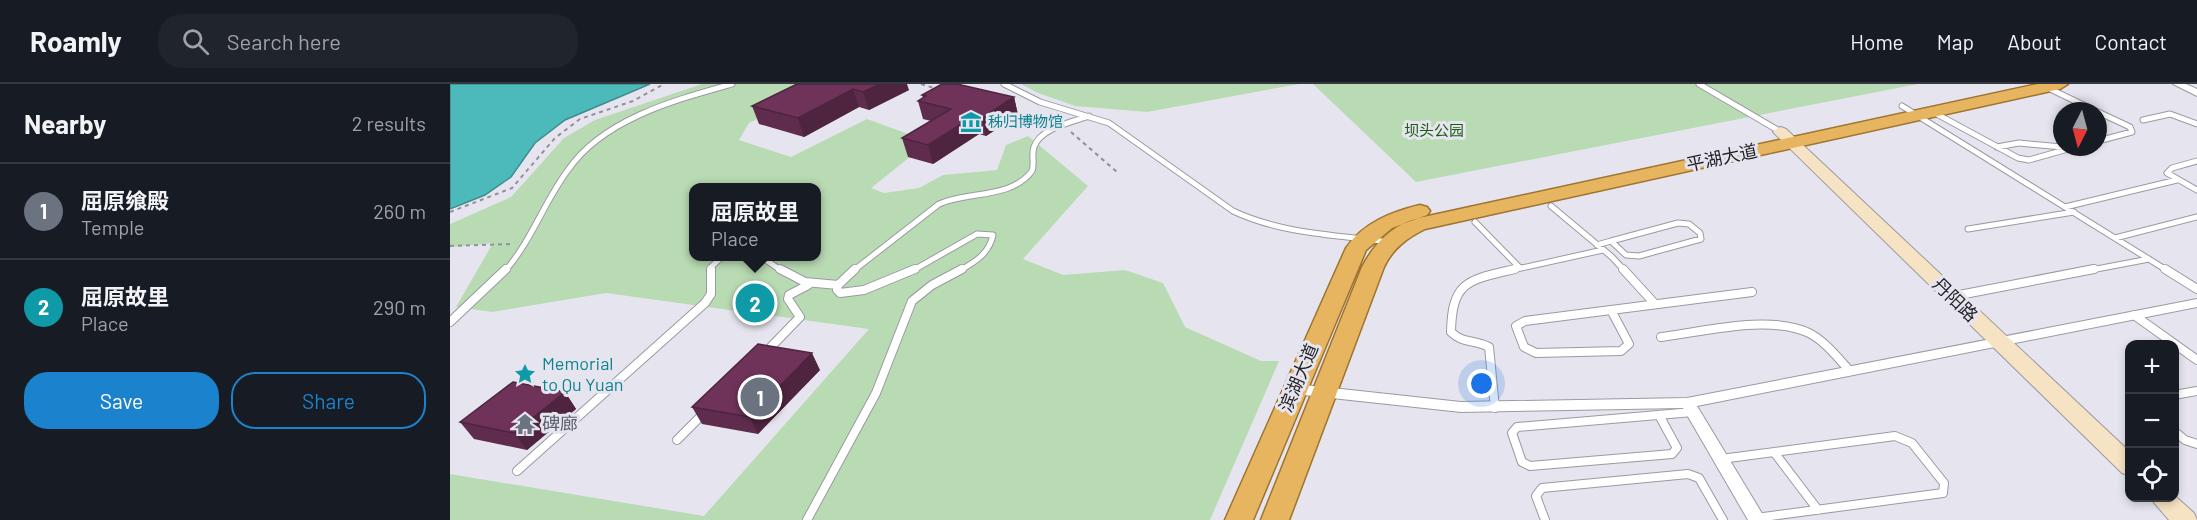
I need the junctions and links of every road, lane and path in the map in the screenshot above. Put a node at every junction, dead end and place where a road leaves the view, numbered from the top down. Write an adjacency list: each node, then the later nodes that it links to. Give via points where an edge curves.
1 (664, 84): 30 (path, via 580,119 555,138 512,188)
2 (732, 84): 39 (lane, via 654,110 590,147 568,170)
3 (921, 84): 9 (path)
4 (1004, 84): 14 (lane, via 1040,102)
5 (1699, 84): 19 (lane)
6 (2005, 84): 13 (highway, 平湖大道)
7 (2178, 84): 10 (street)
8 (2053, 86): 11 (lane); 13 (highway, 平湖大道)
9 (943, 90)
10 (2197, 93)
11 (2080, 102)
12 (1009, 110): 18 (path)
13 (1918, 111): 19 (highway, 平湖大道); 22 (lane); 29 (lane)
14 (1089, 116): 18 (lane); 36 (lane, via 1117,128 1243,216 1271,225)
15 (2107, 117): 20 (lane, via 2130,127 2132,132)
16 (2143, 120): 17 (lane, via 2170,114)
17 (2197, 124)
18 (1064, 126): 25 (path); 47 (lane, via 1037,142 1035,165 1023,181 937,205)
19 (1786, 137): 36 (highway, 平湖大道, via 1411,213 1389,220); 38 (highway, 平湖大道, via 1419,224); 50 (main road, 丹阳路)
20 (2107, 139)
21 (2053, 146): 22 (lane, via 2019,143)
22 (1997, 147): 23 (lane, via 2029,160)
23 (2053, 153)
24 (2197, 161): 26 (lane, via 2167,173)
25 (1117, 172)
26 (2177, 180): 27 (lane); 29 (lane)
27 (2197, 190)
28 (1551, 206): 41 (lane)
29 (2065, 207): 31 (lane)
30 (450, 212)
31 (2074, 212): 34 (lane); 35 (lane)
32 (2197, 217): 35 (lane)
33 (1475, 222): 45 (lane)
34 (1968, 229)
35 (2115, 238): 42 (lane)
36 (1365, 239): 38 (lane); 61 (highway, 滨湖大道, via 1348,264)
37 (1611, 241): 37 (lane, via 1678,223 1689,224 1701,239 1639,256 1626,255); 41 (lane)
38 (1389, 242): 63 (highway, 滨湖大道, via 1373,267)
39 (527, 243): 40 (path); 55 (lane, via 502,275)
40 (450, 246)
41 (1600, 247): 45 (lane); 52 (lane)
42 (2149, 259): 48 (lane); 50 (lane)
43 (718, 261): 75 (lane, via 711,267 711,294 705,303)
44 (767, 261): 46 (lane)
45 (1520, 268): 66 (lane, via 1467,283 1452,302 1451,332 1459,340 1489,347)
46 (808, 285): 47 (lane); 58 (lane, via 789,295 800,314 798,321)
47 (838, 285): 80 (lane, via 840,293 864,290 928,264 970,236 993,235 990,246 976,261 923,289 912,301 876,393)
48 (2197, 289)
49 (1752, 292): 52 (lane)
50 (1952, 296): 57 (main road, 丹阳路)
51 (2197, 303): 54 (street)
52 (1654, 304): 53 (lane)
53 (1611, 310): 53 (lane, via 1525,321 1516,326 1524,347 1536,353 1621,351 1629,344)
54 (2134, 315): 57 (street); 59 (lane)
55 (450, 322)
56 (1661, 337): 60 (lane, via 1768,326 1795,328 1817,339)
57 (1999, 342): 60 (street); 74 (main road, 丹阳路)
58 (758, 360)
59 (2197, 360)
60 (1850, 371): 67 (street)
61 (1295, 389): 63 (street); 81 (highway, 滨湖大道)
62 (2197, 391): 64 (lane)
63 (1324, 392): 66 (street); 82 (highway, 滨湖大道)
64 (2179, 395)
65 (709, 408): 70 (lane)
66 (1495, 408): 67 (street)
67 (1690, 408): 68 (lane); 73 (street)
68 (1659, 415): 68 (lane, via 1517,428 1512,433 1522,462 1530,466 1672,454 1677,448)
69 (2179, 435): 71 (lane)
70 (677, 440)
71 (2197, 444)
72 (1774, 452): 73 (lane); 77 (lane); 77 (lane, via 1895,436 1911,442 1944,483 1943,493)
73 (1721, 459): 79 (street)
74 (2125, 462)
75 (517, 471)
76 (2166, 502): 85 (main road)
77 (1818, 510): 78 (lane)
78 (1779, 518): 79 (lane)
79 (1756, 519)
80 (807, 520)
81 (1239, 520)
82 (1275, 520)
83 (1545, 520): 84 (lane, via 1536,496 1542,488 1688,474 1699,478)
84 (1723, 520)
85 (2185, 520)

